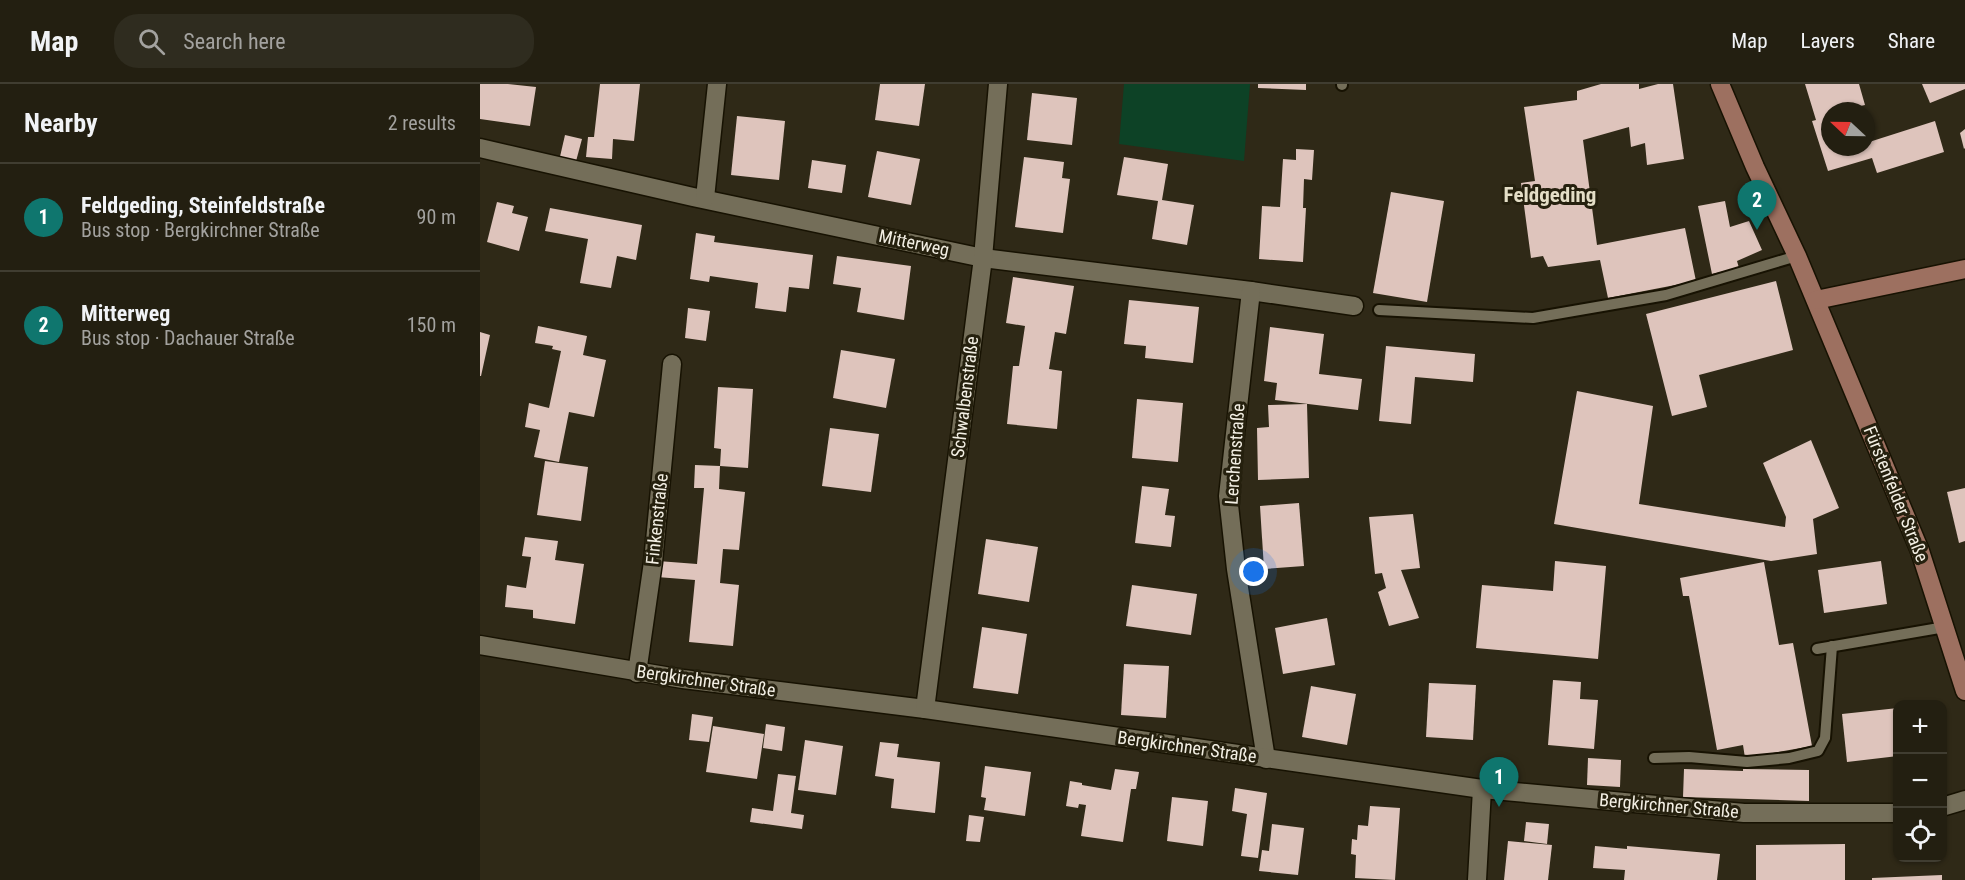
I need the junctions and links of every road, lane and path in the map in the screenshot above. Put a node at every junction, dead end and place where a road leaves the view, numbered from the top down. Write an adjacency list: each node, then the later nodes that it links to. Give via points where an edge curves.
1 (717, 84): 5 (street)
2 (998, 84): 7 (street, Schwalbenstraße)
3 (1720, 84): 6 (street, Fürstenfelder Straße)
4 (480, 148): 5 (street, Mitterweg)
5 (705, 198): 7 (street, Mitterweg)
6 (1797, 255): 10 (street, Fürstenfelder Straße); 12 (lane, via 1666,295 1533,318)
7 (983, 258): 9 (street, Mitterweg); 20 (street, Schwalbenstraße)
8 (1965, 269): 10 (street)
9 (1251, 291): 11 (street, Mitterweg); 22 (street, Lerchenstraße, via 1228,496)
10 (1816, 300): 14 (street, Fürstenfelder Straße, via 1920,551)
11 (1354, 306)
12 (1379, 310)
13 (672, 364): 18 (street, Finkenstraße, via 653,561)
14 (1945, 627): 16 (lane); 19 (street, Fürstenfelder Straße)
15 (480, 645): 18 (street, Bergkirchner Straße)
16 (1832, 646): 17 (lane); 21 (lane, via 1825,738 1818,751 1747,762)
17 (1817, 649)
18 (637, 673): 20 (street, Bergkirchner Straße)
19 (1965, 691)
20 (925, 709): 22 (street, Bergkirchner Straße)
21 (1654, 758)
22 (1266, 759): 23 (street, Bergkirchner Straße)
23 (1482, 789): 26 (street, Bergkirchner Straße, via 1744,813); 27 (street)
24 (1965, 800): 25 (street)
25 (1947, 805)
26 (1893, 813)
27 (1477, 880)

